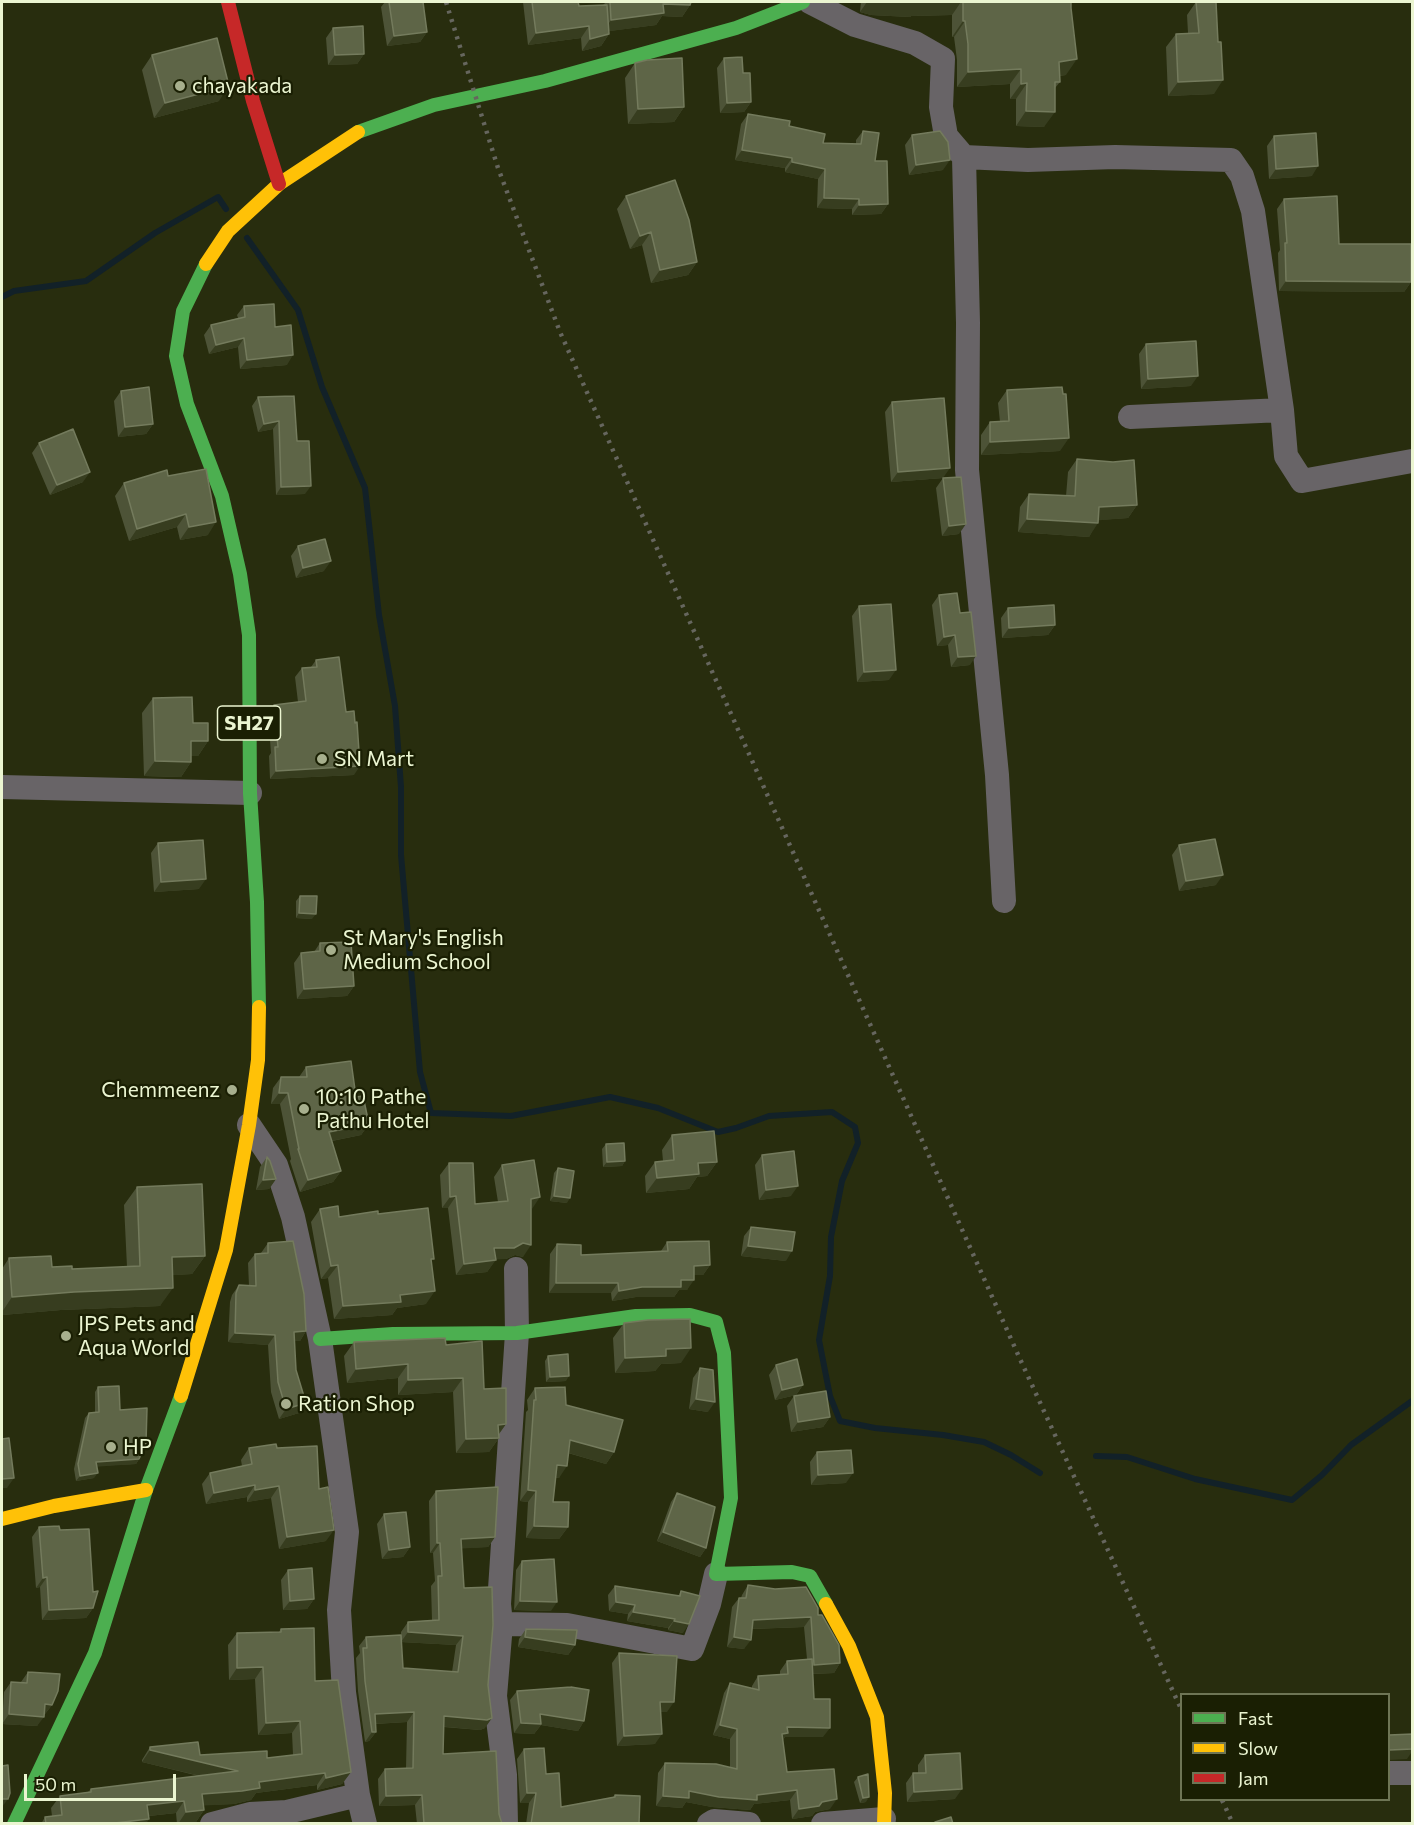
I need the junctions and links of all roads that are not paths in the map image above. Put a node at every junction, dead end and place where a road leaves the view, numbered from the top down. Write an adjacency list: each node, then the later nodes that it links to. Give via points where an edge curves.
1 (228, 2): 5 (main road)
2 (803, 2): 5 (main road, SH27, via 736,28 545,81 434,105 360,131)
3 (810, 2): 4 (street, via 855,25 915,43 943,59 941,107 946,136)
4 (964, 157): 6 (street, via 1231,160 1242,176 1253,212); 11 (street, via 967,470 997,775)
5 (279, 184): 10 (main road, SH27, via 228,231 207,261 183,311 176,356 187,404 222,496 240,573 249,635)
6 (1282, 410): 7 (street); 8 (street, via 1286,456 1302,481)
7 (1130, 417)
8 (1413, 461)
9 (2, 787): 10 (street)
10 (250, 793): 12 (main road, SH27, via 259,995 258,1060)
11 (1004, 901)
12 (249, 1125): 15 (street, via 276,1165 293,1217); 16 (main road, SH27, via 226,1250 180,1401)
13 (516, 1269): 14 (street)
14 (518, 1333): 15 (main road); 18 (main road, via 636,1316 690,1315 716,1322 724,1353 731,1498); 19 (street, via 499,1604)
15 (320, 1339): 22 (street, via 347,1532 339,1610 344,1692)
16 (146, 1490): 17 (main road); 24 (main road, SH27, via 95,1653)
17 (2, 1519)
18 (716, 1574): 19 (street, via 692,1649 567,1625); 23 (main road, via 792,1572 810,1576 849,1646 877,1717)
19 (501, 1624): 27 (street, via 495,1695 505,1775)
20 (1390, 1773): 21 (street)
21 (1413, 1773)
22 (358, 1795): 25 (street); 26 (street)
23 (884, 1821): 30 (street)
24 (14, 1824)
25 (212, 1824)
26 (365, 1824)
27 (506, 1824)
28 (709, 1824): 29 (street)
29 (749, 1824)
30 (823, 1824)

